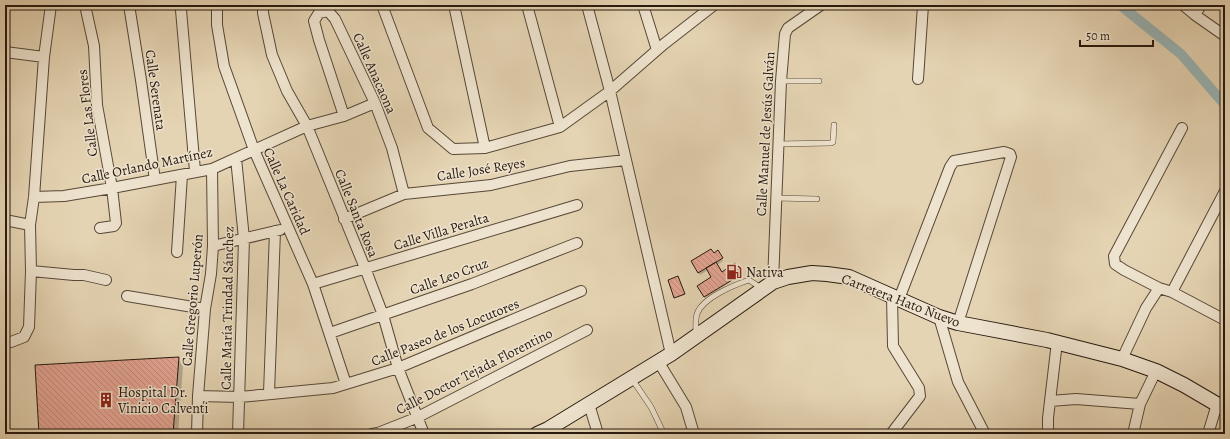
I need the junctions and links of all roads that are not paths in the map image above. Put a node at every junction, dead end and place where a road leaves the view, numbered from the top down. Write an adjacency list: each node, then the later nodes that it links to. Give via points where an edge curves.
1 (51, 5): 22 (street)
2 (85, 5): 42 (street, Calle Las Flores, via 94,46 97,105)
3 (129, 5): 41 (street, Calle Serenata)
4 (217, 5): 35 (street, Calle La Caridad, via 217,25 224,66)
5 (263, 5): 30 (street, Calle Santa Rosa, via 272,55 286,91)
6 (382, 5): 34 (street, via 428,128 453,149)
7 (454, 5): 34 (street)
8 (527, 5): 31 (street)
9 (587, 5): 26 (street)
10 (643, 5): 20 (street)
11 (714, 5): 16 (street)
12 (820, 5): 24 (street, Calle Manuel de Jesús Galván, via 788,28 785,34)
13 (923, 5): 23 (street)
14 (1183, 5): 18 (street)
15 (1201, 5): 18 (street)
16 (703, 9): 20 (street)
17 (181, 10): 39 (street)
18 (1195, 15): 19 (street)
19 (1225, 36)
20 (657, 50): 26 (street)
21 (5, 52): 22 (street)
22 (44, 57): 45 (street)
23 (918, 79)
24 (781, 81): 25 (lane); 33 (street, Calle Manuel de Jesús Galván)
25 (819, 81)
26 (610, 90): 31 (street); 37 (street)
27 (375, 104): 28 (street, Calle Orlando Martínez); 28 (street, Calle Anacaona, via 335,19 328,11 319,13 314,22); 44 (street, Calle Anacaona, via 392,148)
28 (344, 116): 30 (street, Calle Orlando Martínez)
29 (834, 125): 33 (lane, via 832,143)
30 (307, 126): 35 (street, Calle Orlando Martínez); 49 (street, Calle Santa Rosa)
31 (560, 127): 34 (street)
32 (1182, 128): 64 (street, via 1114,256 1115,264 1119,267)
33 (778, 144): 46 (street, Calle Manuel de Jesús Galván)
34 (485, 148)
35 (254, 150): 36 (street, Calle Orlando Martínez); 53 (street, Calle La Caridad)
36 (236, 158): 38 (street, Calle Orlando Martínez); 55 (street, Calle María Trindad Sánchez)
37 (626, 160): 44 (street, Calle José Reyes, via 570,166 491,185); 79 (street)
38 (212, 169): 39 (street, Calle Orlando Martínez); 57 (street, Calle Gregorio Luperón)
39 (195, 171): 40 (street, Calle Orlando Martínez)
40 (182, 174): 41 (street, Calle Orlando Martínez); 58 (street)
41 (155, 180): 42 (street, Calle Orlando Martínez)
42 (112, 188): 45 (street, Calle Orlando Martínez, via 64,196); 52 (street, Calle Las Flores, via 116,223 114,226)
43 (1225, 191): 66 (street)
44 (404, 194): 49 (street, Calle José Reyes)
45 (34, 197): 51 (street)
46 (776, 198): 47 (lane); 63 (street, Calle Manuel de Jesús Galván)
47 (817, 199)
48 (577, 205): 59 (street, Calle Villa Peralta)
49 (344, 219): 59 (street, Calle Santa Rosa)
50 (5, 220): 51 (street)
51 (30, 225): 60 (street)
52 (100, 228)
53 (288, 229): 54 (street); 62 (street, Calle La Caridad)
54 (275, 231): 55 (street); 86 (street)
55 (244, 239): 57 (street); 88 (street, Calle María Trindad Sánchez)
56 (577, 243): 70 (street, Calle Leo Cruz)
57 (213, 246): 69 (street, Calle Gregorio Luperón)
58 (177, 252)
59 (365, 268): 62 (street, Calle Villa Peralta); 70 (street, Calle Santa Rosa)
60 (31, 271): 61 (street, via 84,275); 77 (street, via 29,327 24,337)
61 (106, 280)
62 (313, 284): 75 (street, Calle La Caridad)
63 (767, 285): 68 (main road, Carretera Hato Nuevo, via 788,276 827,274 849,277); 76 (main road, Carretera Hato Nuevo); 76 (lane, via 749,280 704,303 697,314)
64 (1159, 288): 66 (street); 80 (street, via 1146,308)
65 (581, 291): 82 (street, Calle Paseo de los Locutores)
66 (1172, 292): 72 (street)
67 (127, 296): 69 (street)
68 (895, 297): 71 (main road, Carretera Hato Nuevo); 73 (street, via 954,161 1008,152 1011,158); 103 (street, via 893,346 919,388 920,396)
69 (205, 309): 87 (street, Calle Gregorio Luperón)
70 (383, 315): 75 (street, Calle Leo Cruz); 82 (street, Calle Santa Rosa)
71 (939, 317): 73 (main road, Carretera Hato Nuevo); 95 (street, via 958,382)
72 (1225, 320)
73 (958, 323): 78 (main road, Carretera Hato Nuevo)
74 (587, 330): 93 (street, Calle Doctor Tejada Florentino)
75 (330, 333): 85 (street, Calle La Caridad)
76 (696, 337): 79 (main road, Carretera Hato Nuevo)
77 (5, 342)
78 (1057, 342): 80 (main road, Carretera Hato Nuevo); 89 (street)
79 (672, 354): 81 (main road, Carretera Hato Nuevo)
80 (1122, 359): 83 (main road, Carretera Hato Nuevo)
81 (658, 361): 84 (main road, Carretera Hato Nuevo); 102 (street, via 686,407)
82 (398, 368): 85 (street, Calle Paseo de los Locutores); 93 (street, Calle Santa Rosa)
83 (1156, 371): 91 (street); 92 (main road, Carretera Hato Nuevo)
84 (631, 378): 90 (main road, Carretera Hato Nuevo); 101 (lane, via 651,407)
85 (346, 384): 86 (street, Calle Paseo de los Locutores, via 334,388)
86 (269, 393): 88 (street, Calle Paseo de los Locutores)
87 (198, 396): 88 (street, Calle Paseo de los Locutores); 96 (street, Calle Gregorio Luperón)
88 (240, 397): 97 (street, Calle María Trindad Sánchez)
89 (1050, 401): 91 (street, via 1076,399); 104 (street)
90 (589, 404): 94 (main road, Carretera Hato Nuevo); 100 (street)
91 (1140, 404): 105 (street)
92 (1221, 406): 106 (street)
93 (416, 418): 98 (street, Calle Doctor Tejada Florentino); 99 (street, Calle Santa Rosa)
94 (545, 432)
95 (984, 433)
96 (197, 434)
97 (238, 434)
98 (372, 434)
99 (424, 434)
100 (598, 434)
101 (664, 434)
102 (694, 434)
103 (891, 434)
104 (1048, 434)
105 (1133, 434)
106 (1208, 434)

